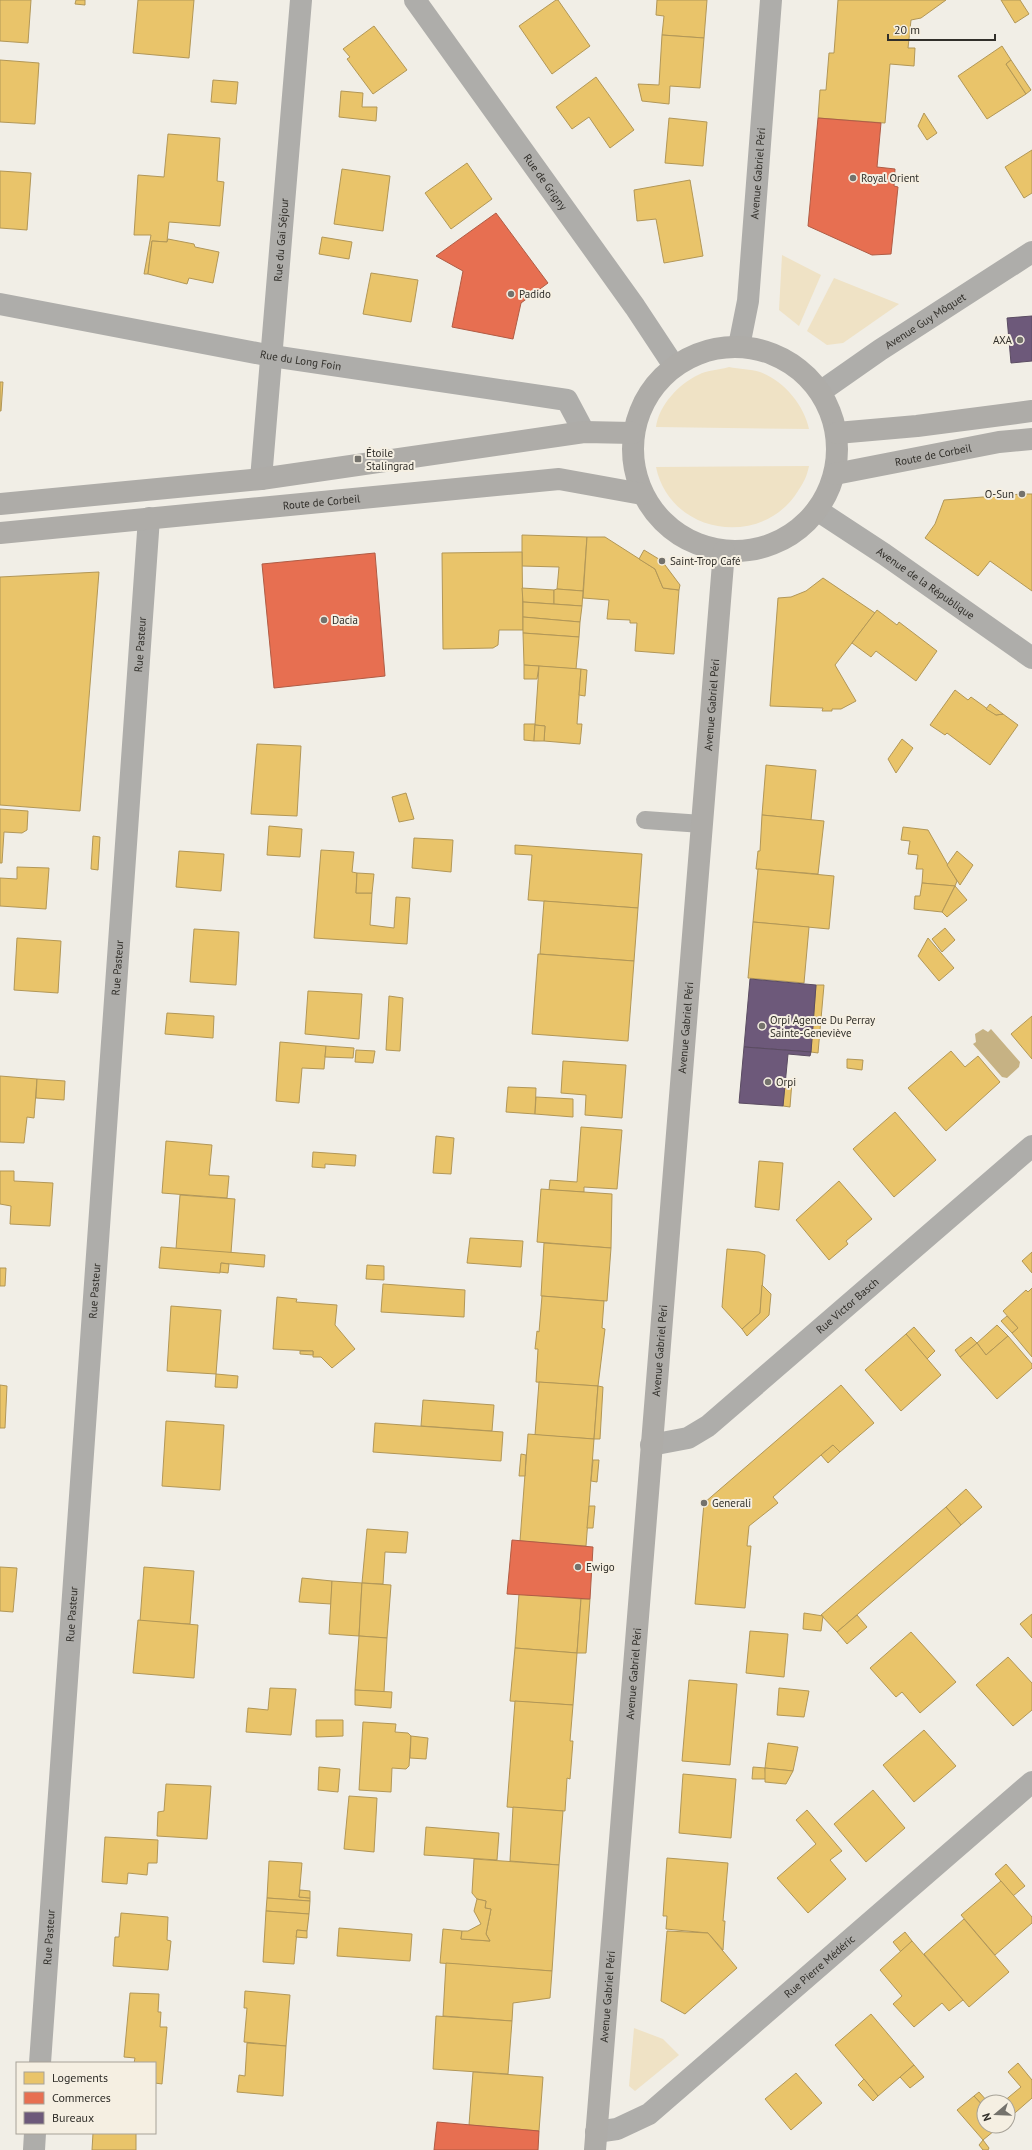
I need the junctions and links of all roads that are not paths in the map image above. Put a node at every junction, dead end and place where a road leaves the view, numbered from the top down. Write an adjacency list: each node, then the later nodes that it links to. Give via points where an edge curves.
1 (301, 0): 7 (street, Rue du Gai Séjour)
2 (414, 0): 8 (street, Rue de Grigny, via 635,307)
3 (772, 0): 6 (street, Avenue Gabriel Péri, via 748,301)
4 (1032, 252): 9 (street, Avenue Guy Môquet)
5 (0, 304): 7 (street, Rue du Long Foin)
6 (739, 346): 8 (main road, via 705,350); 9 (main road, via 777,355 799,368)
7 (272, 356): 11 (street, Rue du Long Foin, via 566,400); 16 (street, Rue du Gai Séjour)
8 (674, 366): 12 (main road, via 647,395)
9 (820, 392): 13 (main road)
10 (1032, 410): 13 (main road, via 917,426)
11 (584, 432): 12 (main road); 16 (main road)
12 (633, 433): 17 (main road, via 633,464)
13 (837, 433): 15 (main road)
14 (1032, 439): 15 (main road, Route de Corbeil, via 999,442)
15 (835, 474): 19 (main road)
16 (262, 479): 18 (main road)
17 (642, 494): 20 (main road, Route de Corbeil, via 559,479); 22 (main road, via 662,522 690,542)
18 (0, 504)
19 (817, 510): 22 (main road, via 792,535 759,549); 23 (street, Avenue de la République)
20 (149, 518): 21 (main road, Route de Corbeil); 29 (street, Rue Pasteur)
21 (0, 533)
22 (724, 551): 25 (main road, Avenue Gabriel Péri)
23 (1032, 658)
24 (645, 820): 25 (lane)
25 (702, 824): 27 (main road, Avenue Gabriel Péri)
26 (1032, 1146): 27 (street, Rue Victor Basch, via 708,1426 688,1438)
27 (651, 1445): 31 (main road, Avenue Gabriel Péri)
28 (1032, 1782): 31 (street, Rue Pierre Médéric, via 649,2114)
29 (40, 2062)
30 (35, 2134): 32 (street)
31 (595, 2141)
32 (34, 2150)

